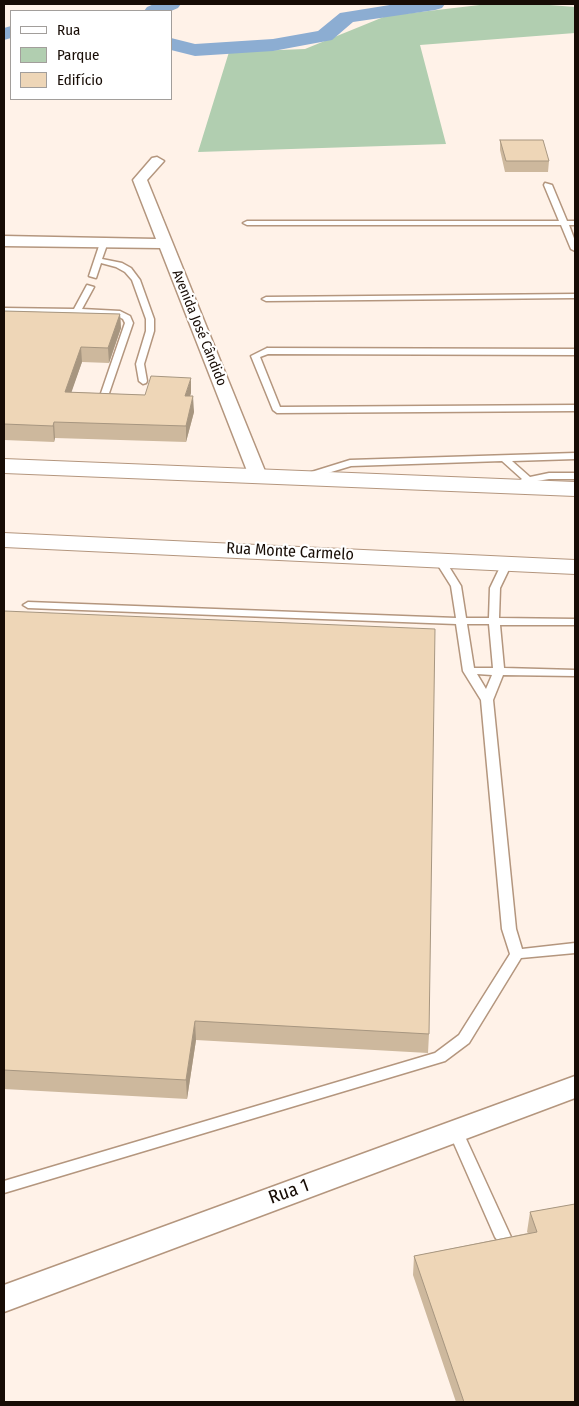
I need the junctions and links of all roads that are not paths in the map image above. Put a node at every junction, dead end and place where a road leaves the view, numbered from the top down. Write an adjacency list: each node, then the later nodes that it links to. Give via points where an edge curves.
1 (157, 161): 8 (street, Avenida José Cândido, via 140,180)
2 (548, 185): 4 (lane)
3 (247, 223): 4 (lane)
4 (564, 223): 5 (lane); 9 (lane)
5 (575, 223)
6 (5, 240): 7 (street)
7 (104, 242): 8 (street); 10 (lane)
8 (165, 244): 24 (street, Avenida José Cândido)
9 (575, 249)
10 (98, 260): 11 (lane); 18 (lane, via 119,264 136,280 150,319 150,332 140,364)
11 (93, 276)
12 (90, 288): 16 (lane)
13 (575, 296): 14 (lane)
14 (266, 299)
15 (4, 310): 16 (lane)
16 (77, 311): 19 (lane, via 117,313 127,318 129,323)
17 (575, 352): 20 (lane, via 267,351 255,356 278,410)
18 (143, 381)
19 (102, 402)
20 (575, 408)
21 (575, 456): 22 (lane)
22 (506, 460): 26 (lane, via 350,463); 27 (lane)
23 (4, 466): 24 (highway)
24 (258, 476): 26 (highway)
25 (575, 476): 27 (lane, via 548,476)
26 (304, 478): 27 (highway)
27 (522, 483): 28 (highway)
28 (575, 489)
29 (4, 540): 30 (highway, Rua Monte Carmelo)
30 (439, 559): 31 (highway, Rua Monte Carmelo); 34 (lane, via 456,586)
31 (507, 563): 32 (highway, Rua Monte Carmelo); 35 (lane, via 495,588)
32 (575, 567)
33 (28, 605): 34 (lane)
34 (462, 621): 35 (lane); 37 (lane)
35 (494, 621): 36 (lane); 38 (lane)
36 (575, 622)
37 (469, 671): 38 (lane); 40 (lane)
38 (499, 672): 39 (lane); 40 (lane)
39 (575, 673)
40 (487, 700): 42 (lane, via 510,929)
41 (575, 948): 42 (lane)
42 (517, 954): 45 (lane, via 464,1040 440,1057)
43 (575, 1087): 44 (street, Rua 1)
44 (455, 1130): 46 (lane); 47 (street, Rua 1)
45 (4, 1187)
46 (503, 1237)
47 (4, 1299)

